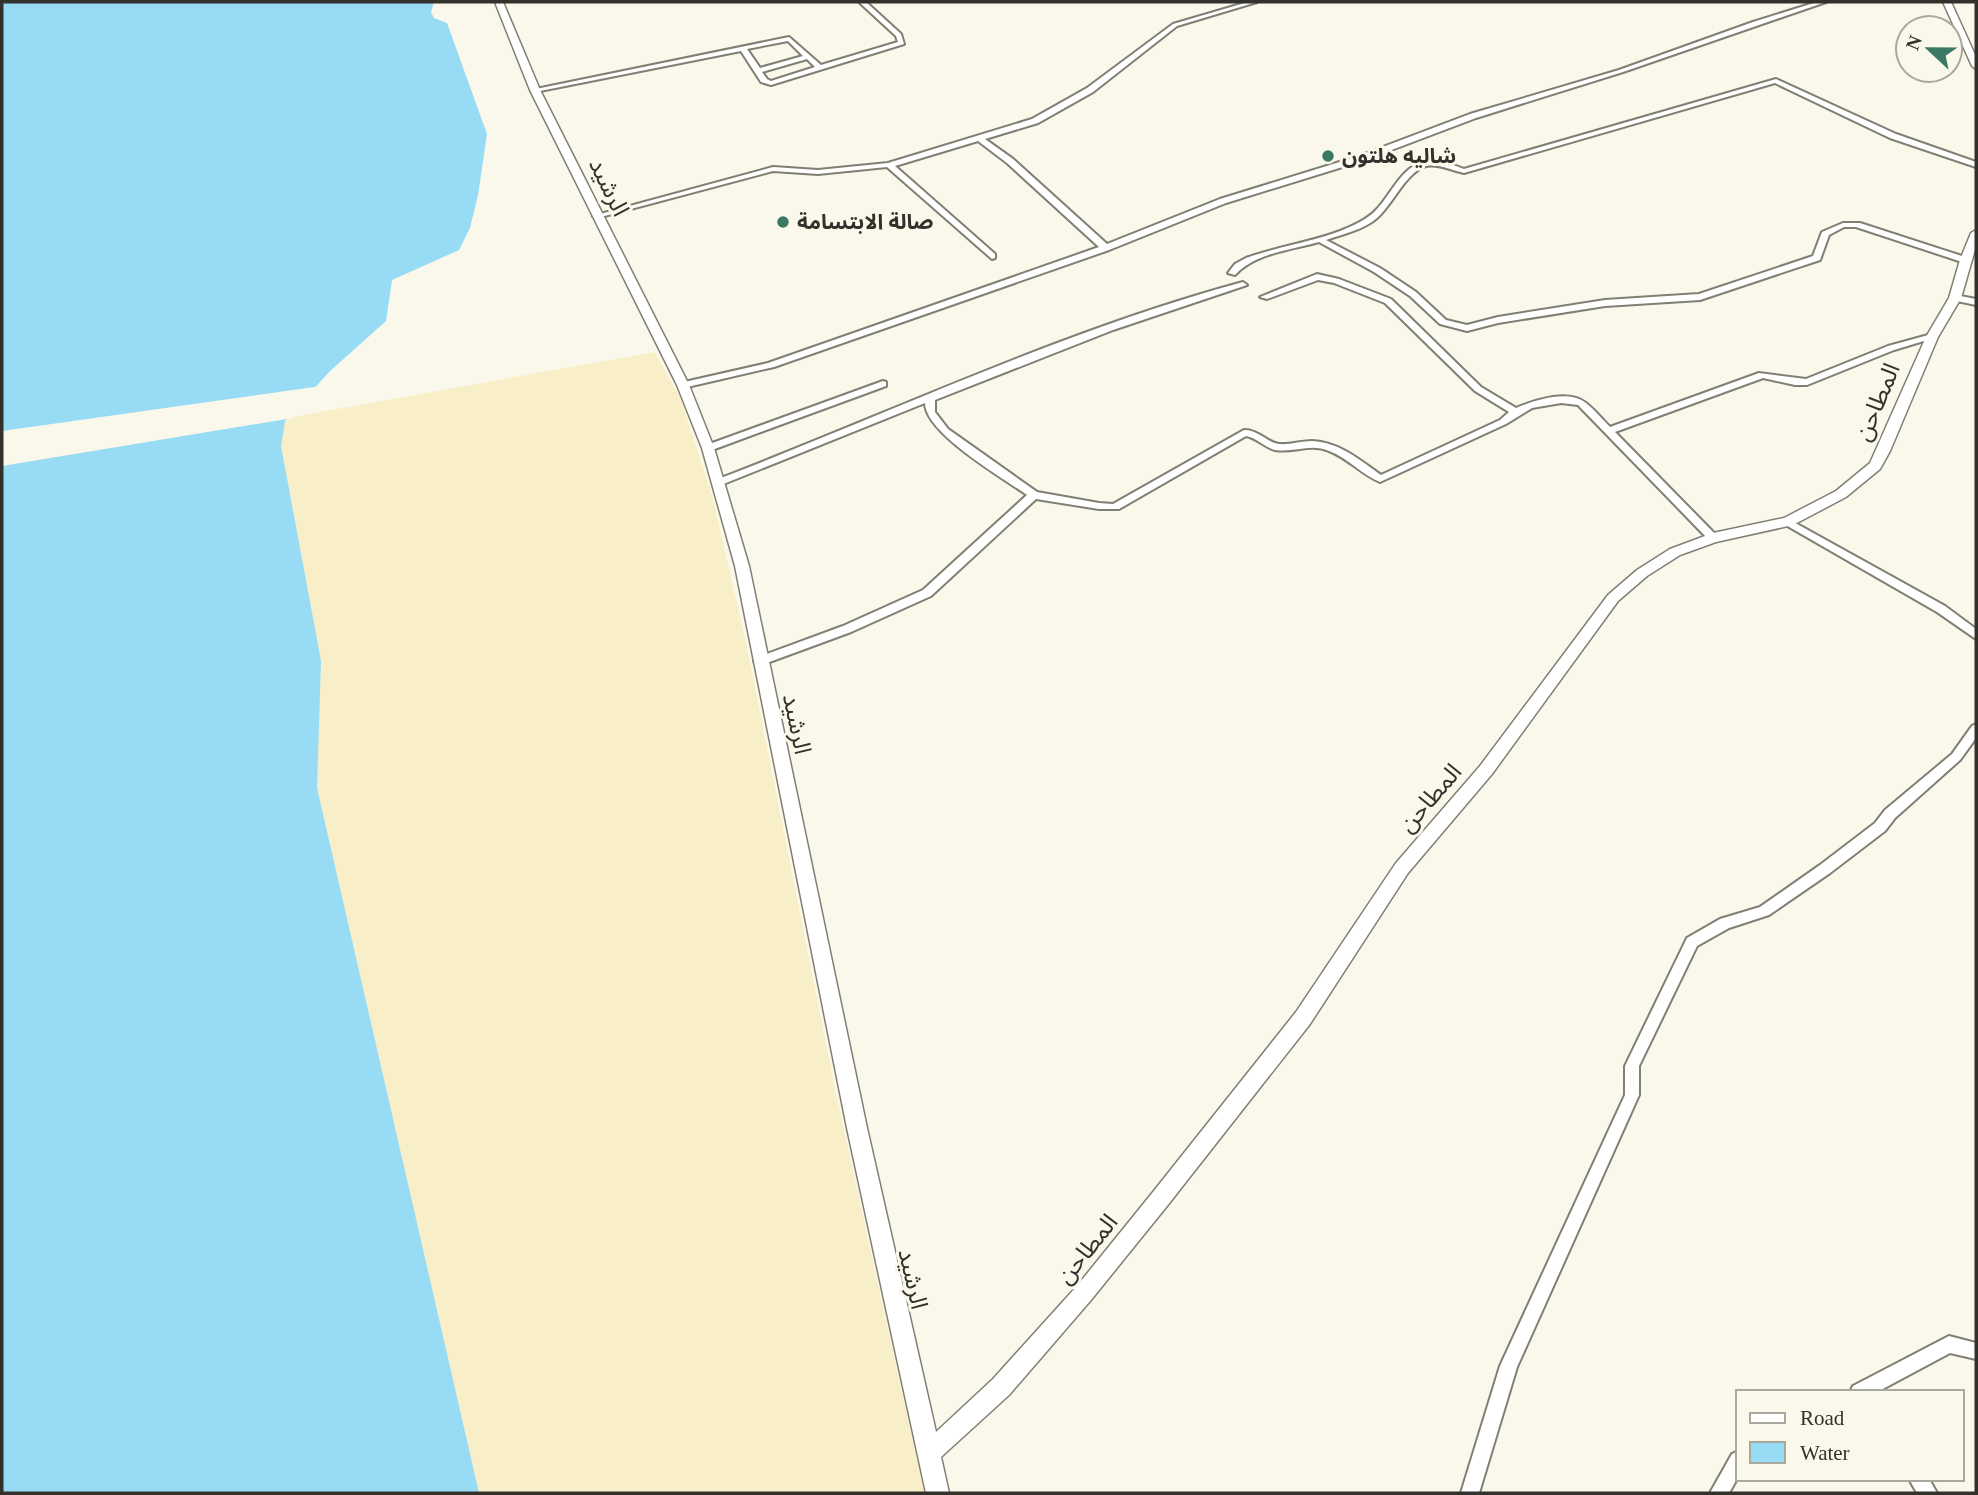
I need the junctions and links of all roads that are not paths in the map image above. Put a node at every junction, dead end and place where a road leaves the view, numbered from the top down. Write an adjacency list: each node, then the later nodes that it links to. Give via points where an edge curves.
1 (499, 2): 11 (main road, الرشيد)
2 (862, 2): 9 (street, via 900,35 902,43)
3 (1254, 2): 12 (street, via 1175,26 1090,90 1051,113)
4 (1823, 2): 18 (street, via 1223,201)
5 (1947, 2): 8 (main road)
6 (744, 50): 7 (street, via 789,38); 10 (street); 11 (street)
7 (808, 57): 9 (street); 10 (street)
8 (1976, 66)
9 (821, 69): 10 (street, via 771,83)
10 (758, 71)
11 (535, 90): 15 (main road, الرشيد)
12 (979, 138): 14 (street); 18 (street)
13 (1976, 164): 17 (street, via 1893,136 1776,81 1464,171 1427,163 1406,178 1371,219)
14 (888, 165): 15 (street, via 818,172 773,169); 19 (street)
15 (597, 216): 28 (main road, الرشيد)
16 (1976, 233): 20 (main road, المطاحن)
17 (1322, 241): 20 (street, via 1413,294 1443,322 1467,328 1605,303 1700,296 1817,258 1825,234 1843,225 1857,225); 21 (street, via 1252,259)
18 (1106, 248): 28 (street, via 771,365)
19 (992, 256)
20 (1965, 260): 24 (main road, المطاحن)
21 (1232, 273)
22 (1243, 285): 29 (street, via 1114,327)
23 (1264, 297): 30 (street, via 1317,277 1388,301 1478,389)
24 (1955, 298): 25 (street); 26 (main road, المطاحن)
25 (1976, 302)
26 (1932, 337): 31 (street, via 1891,348 1807,382 1762,375); 35 (main road, المطاحن, via 1875,466 1841,494)
27 (883, 384): 32 (street)
28 (683, 385): 32 (main road, الرشيد)
29 (930, 400): 33 (street); 34 (street, via 930,412 945,431)
30 (1514, 411): 31 (street, via 1574,400); 34 (street, via 1503,422 1380,479 1336,449 1314,444 1272,446 1249,432 1115,507)
31 (1609, 431): 36 (street)
32 (708, 448): 33 (main road, الرشيد)
33 (717, 483): 38 (main road, الرشيد, via 741,566)
34 (1034, 495): 38 (street, via 927,593)
35 (1787, 522): 36 (main road, المطاحن); 37 (street, via 1931,603)
36 (1713, 538): 42 (main road, المطاحن, via 1675,552 1613,598 1486,770 1402,868 1303,1018 1160,1199 1001,1387)
37 (1976, 635)
38 (760, 661): 42 (main road, الرشيد)
39 (1976, 729): 45 (street, via 1956,757 1880,827 1825,869 1764,911 1725,923 1692,942 1632,1066 1632,1095 1509,1366)
40 (1976, 1351): 41 (street, via 1949,1343)
41 (1863, 1390)
42 (929, 1453): 44 (main road, الرشيد)
43 (1736, 1463): 46 (street)
44 (938, 1493)
45 (1470, 1493)
46 (1719, 1493)

